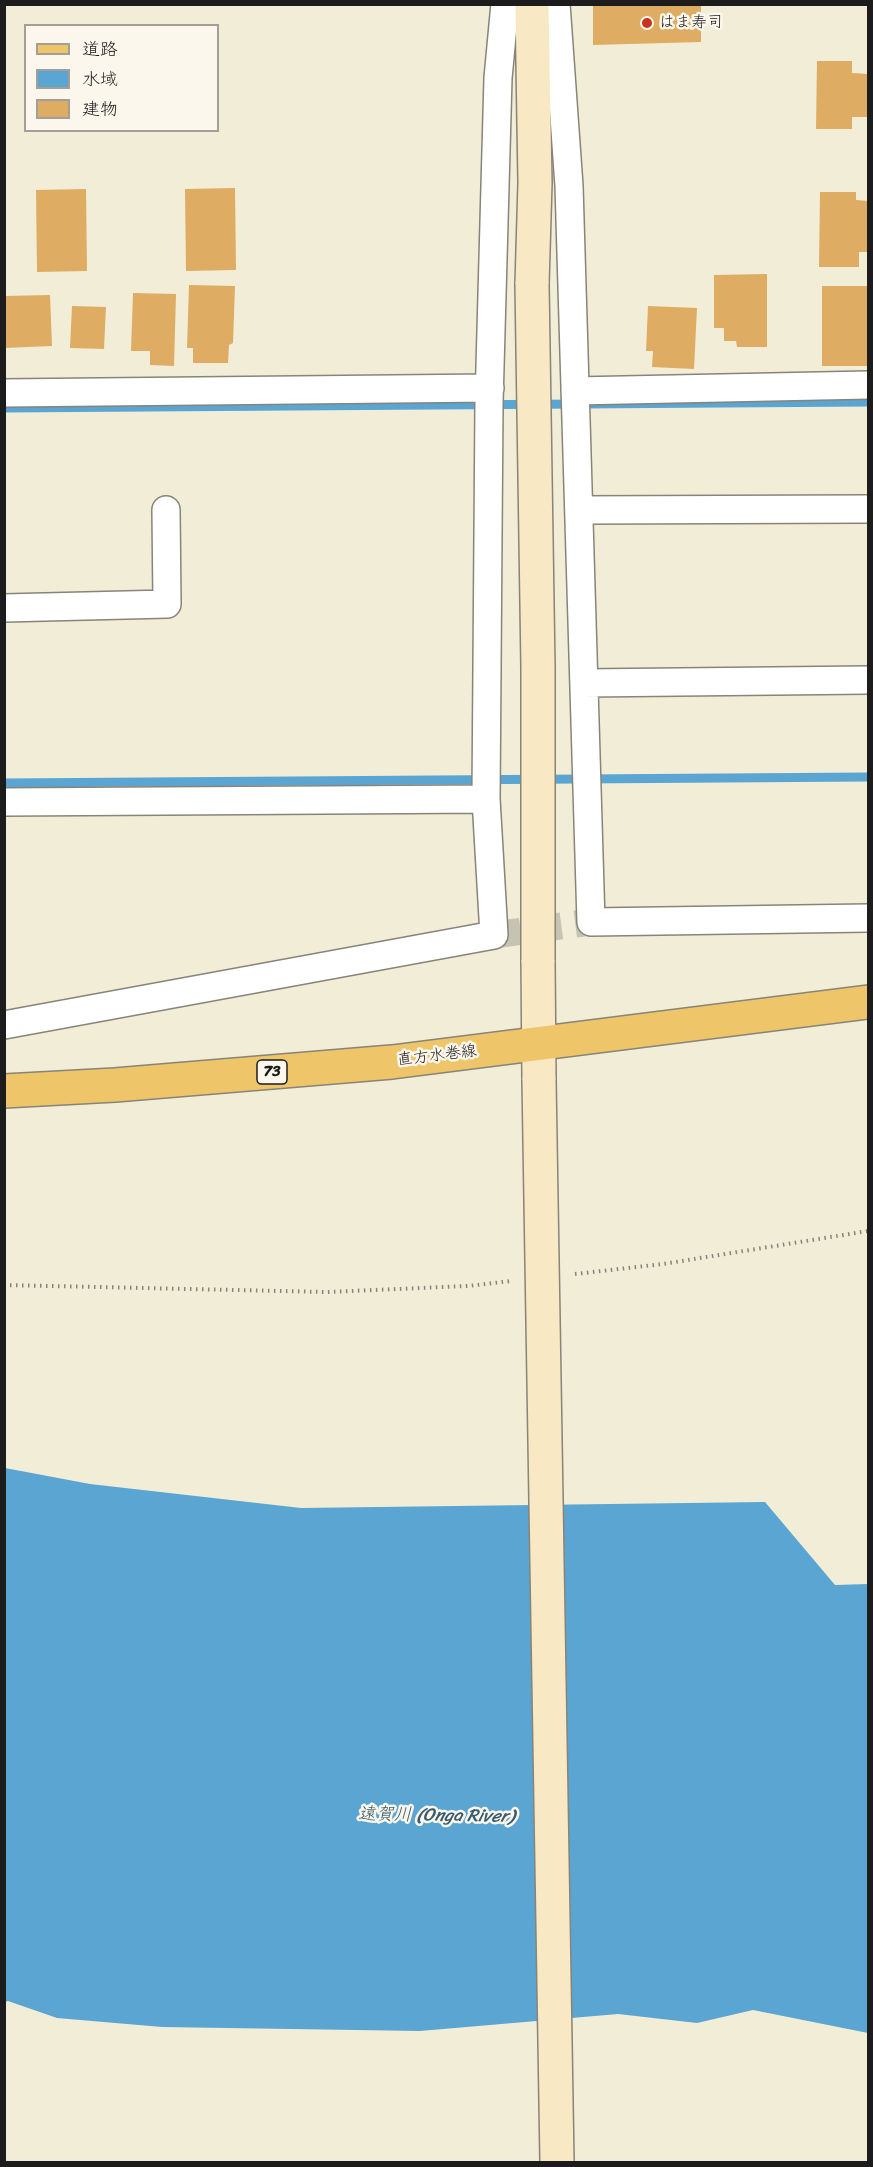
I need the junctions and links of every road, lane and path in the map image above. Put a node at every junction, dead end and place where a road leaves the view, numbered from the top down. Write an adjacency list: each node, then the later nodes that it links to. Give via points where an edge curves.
1 (505, 4): 6 (street, via 498,78)
2 (532, 4): 19 (street, bridge)
3 (556, 4): 7 (street, via 569,186)
4 (868, 386): 7 (street)
5 (4, 393): 6 (street)
6 (489, 403): 14 (street)
7 (575, 403): 10 (street)
8 (868, 509): 10 (street)
9 (165, 510): 11 (street, via 167,604)
10 (579, 510): 13 (street)
11 (4, 608)
12 (868, 680): 13 (street)
13 (584, 683): 16 (street, via 591,922)
14 (486, 786): 15 (street); 18 (street, via 494,935)
15 (4, 802)
16 (868, 918)
17 (868, 1002): 19 (main road, 直方水巻線 / 73)
18 (4, 1025)
19 (539, 1044): 20 (main road, 直方水巻線 / 73, via 380,1063); 25 (street, bridge)
20 (4, 1091)
21 (868, 1231): 22 (path, via 663,1264)
22 (571, 1274)
23 (514, 1281): 24 (path, via 327,1292)
24 (4, 1285)
25 (557, 2163)

